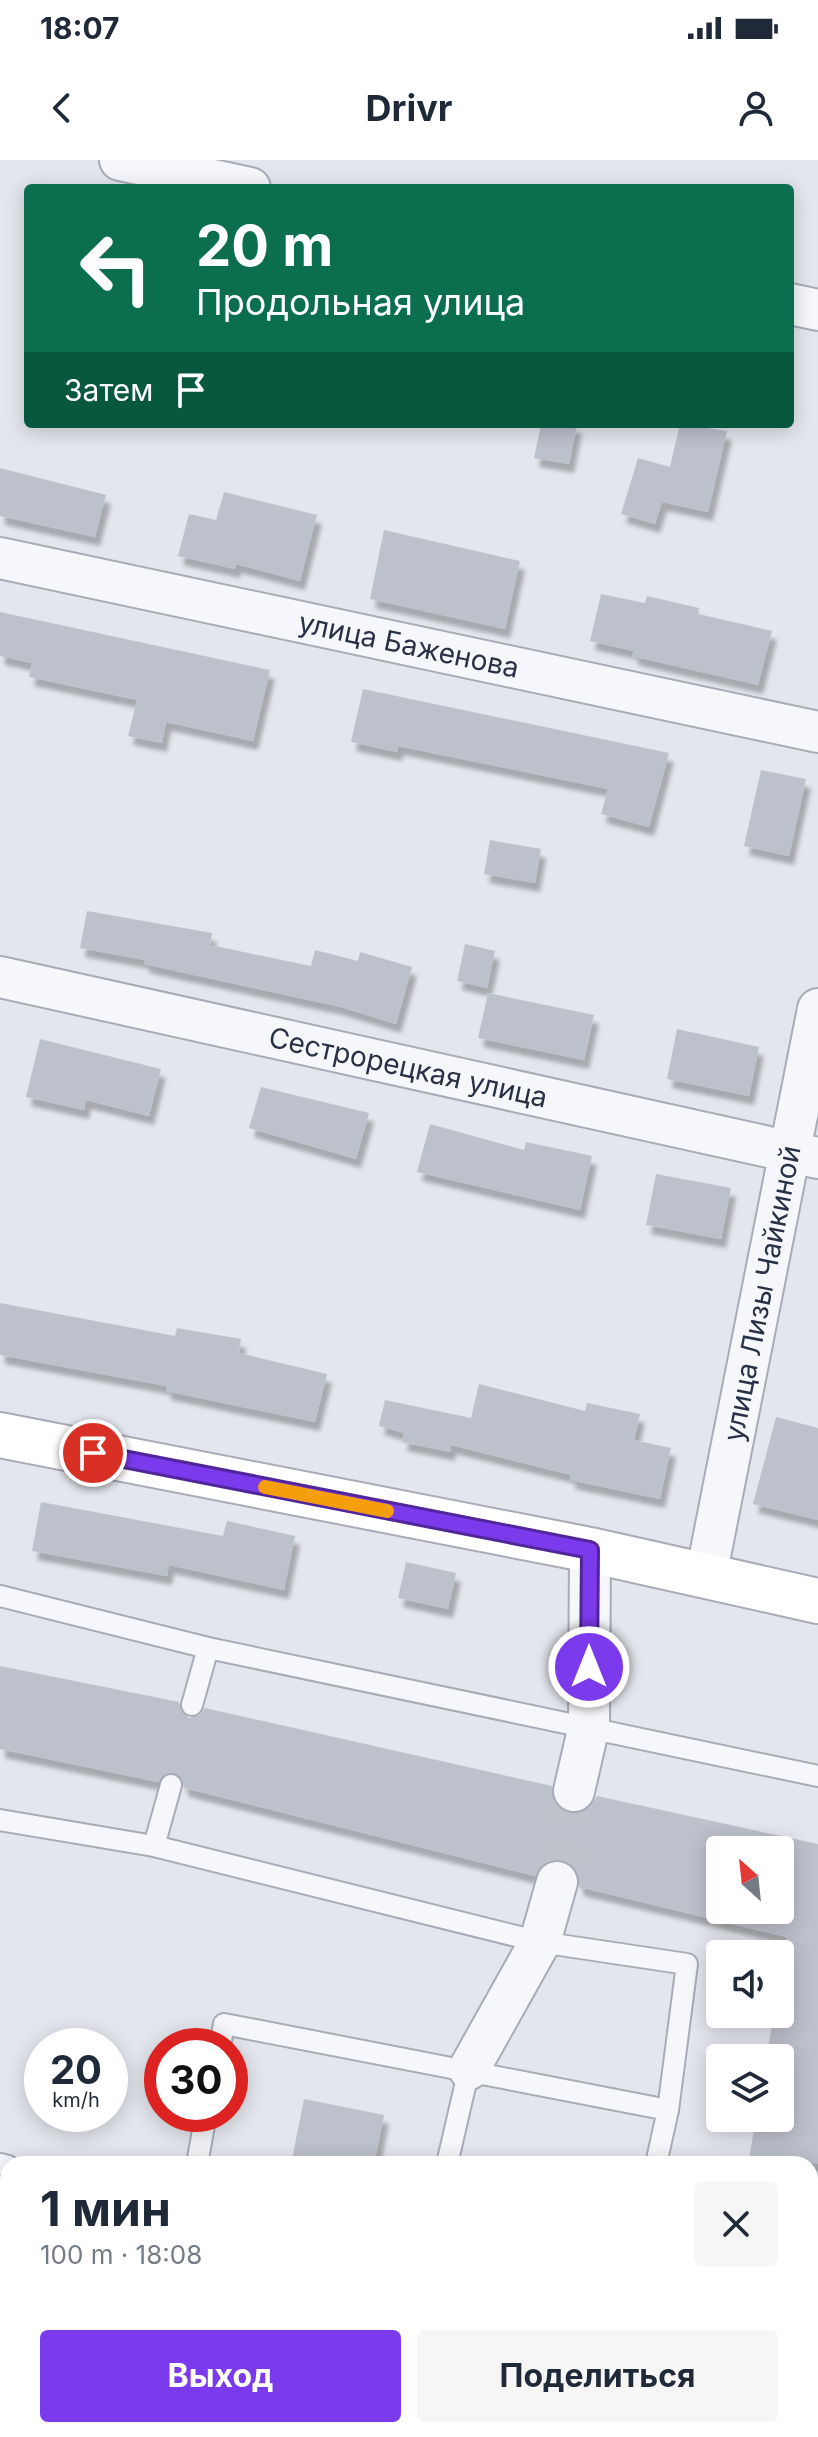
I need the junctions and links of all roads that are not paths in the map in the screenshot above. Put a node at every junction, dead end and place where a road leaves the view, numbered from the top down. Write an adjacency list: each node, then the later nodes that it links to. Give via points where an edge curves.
1 (120, 160): 2 (street)
2 (231, 184)
3 (794, 305): 4 (street)
4 (818, 310)
5 (0, 558): 6 (street, улица Баженова)
6 (818, 732)
7 (0, 977): 9 (street, Сестрорецкая улица)
8 (818, 1009): 9 (street, улица Лизы Чайкиной)
9 (803, 1154): 12 (street, улица Лизы Чайкиной)
10 (0, 1435): 11 (main road)
11 (590, 1550): 12 (main road); 17 (street)
12 (706, 1576): 14 (main road)
13 (0, 1596): 15 (lane)
14 (818, 1601)
15 (208, 1648): 16 (lane); 17 (lane)
16 (192, 1705)
17 (589, 1726): 18 (lane); 20 (street)
18 (818, 1776)
19 (171, 1785): 22 (lane)
20 (574, 1791)
21 (0, 1820): 22 (lane)
22 (154, 1846): 24 (lane)
23 (557, 1882): 24 (street)
24 (540, 1942): 28 (street); 29 (lane, via 687,1964)
25 (223, 2028): 26 (lane)
26 (246, 2028)
27 (248, 2028): 28 (lane)
28 (469, 2069): 29 (lane); 32 (lane)
29 (668, 2110): 33 (lane)
30 (203, 2132): 31 (lane)
31 (198, 2156)
32 (449, 2156)
33 (658, 2156)

